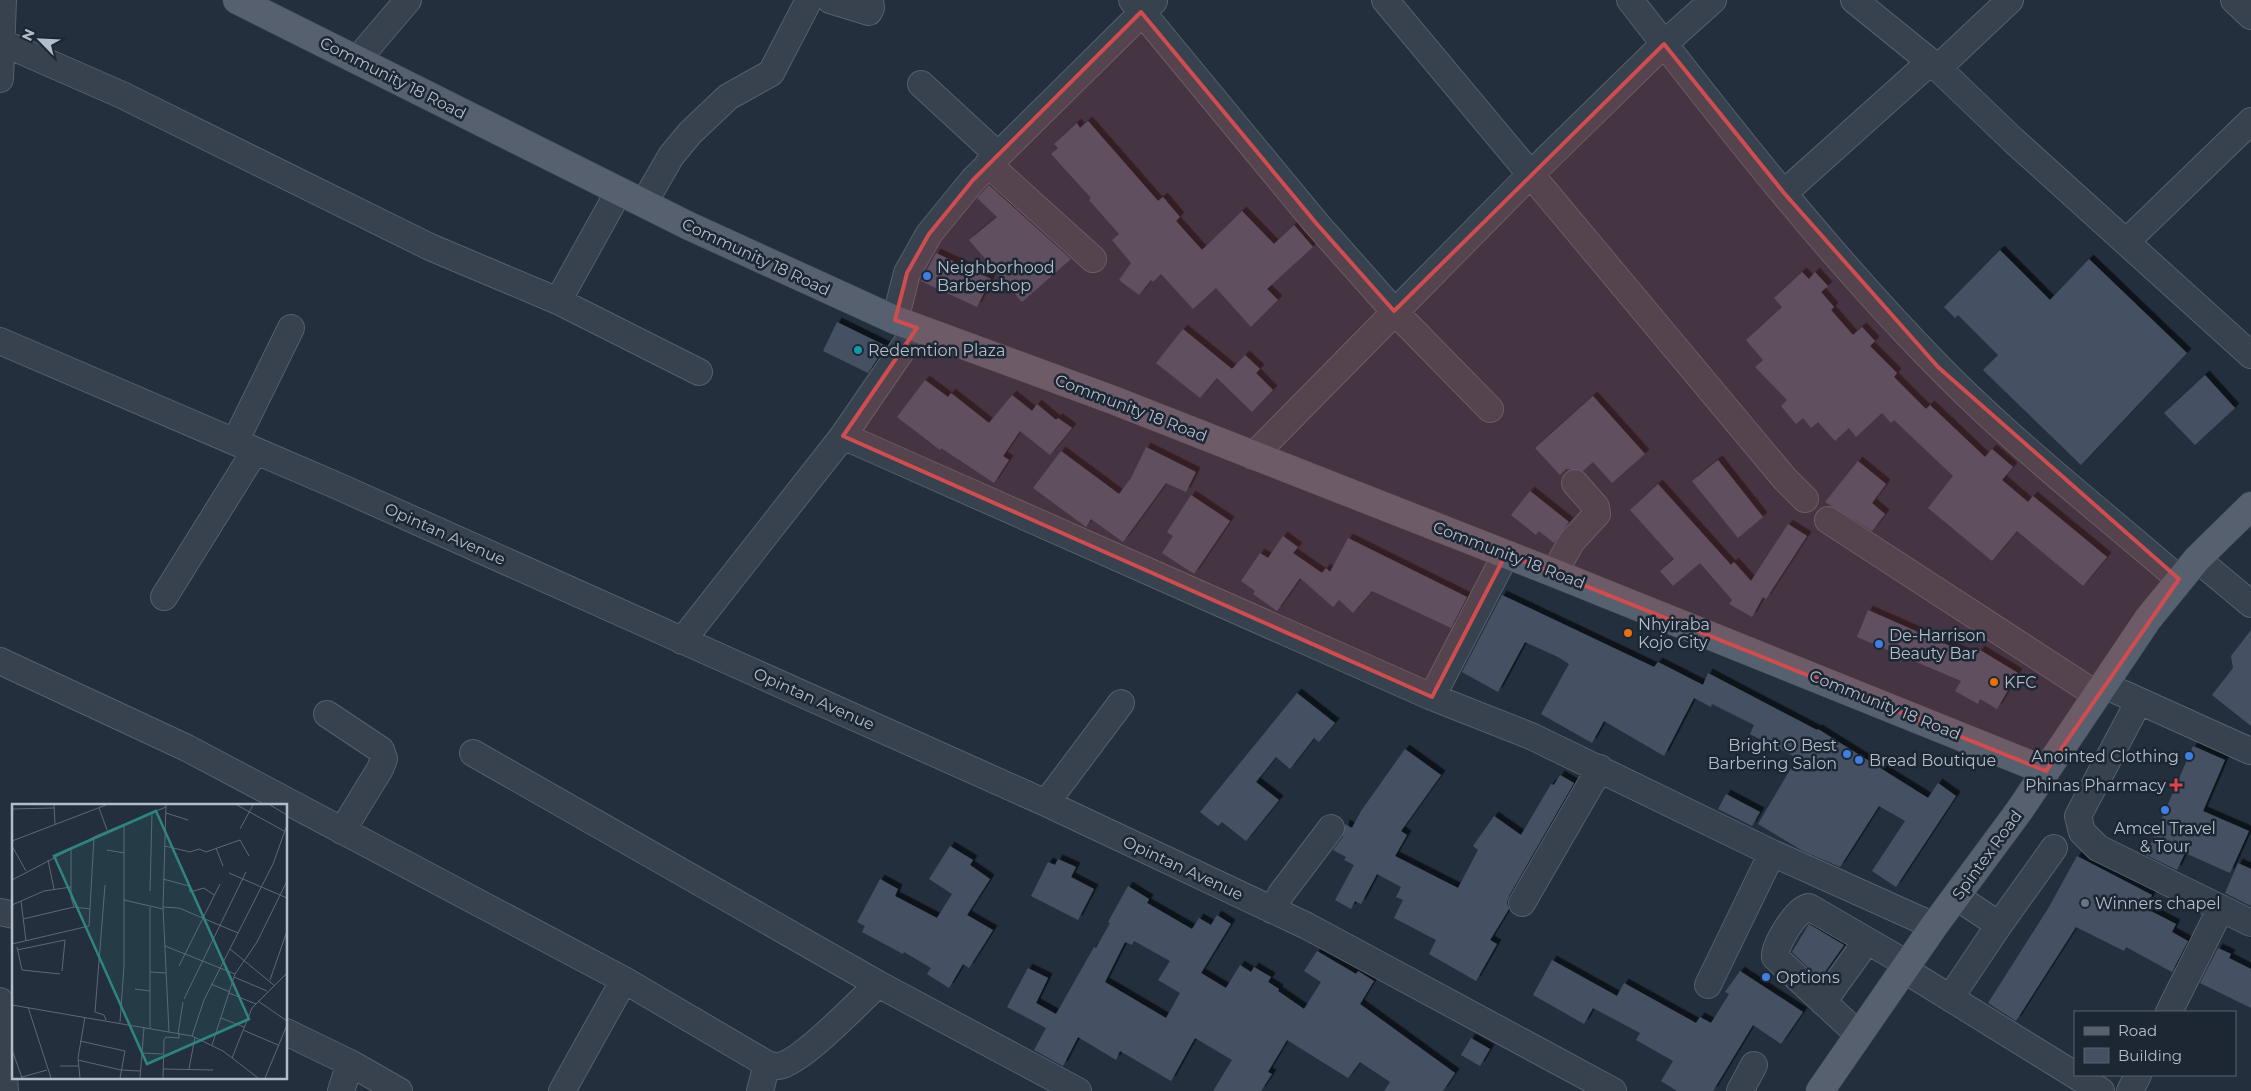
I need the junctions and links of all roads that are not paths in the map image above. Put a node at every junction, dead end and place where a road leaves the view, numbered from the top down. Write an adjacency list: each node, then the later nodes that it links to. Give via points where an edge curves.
1 (3, 0): 15 (street)
2 (237, 0): 17 (main road, Community 18 Road)
3 (408, 0): 17 (street)
4 (809, 0): 26 (street, via 771,74 728,96 690,133 671,156)
5 (830, 0): 6 (street, via 869,12)
6 (870, 0)
7 (1385, 0): 23 (street)
8 (1630, 0): 16 (street)
9 (1713, 0): 16 (street)
10 (1854, 0): 18 (street)
11 (2010, 0): 18 (street)
12 (2234, 0): 14 (street)
13 (1143, 4): 22 (street); 30 (street, via 1316,224)
14 (2251, 16)
15 (1, 42): 19 (street); 29 (street, via 122,95 430,247)
16 (1664, 44): 23 (street); 25 (street)
17 (357, 60): 24 (main road, Community 18 Road)
18 (1934, 65): 25 (street); 27 (street)
19 (0, 79)
20 (921, 84): 22 (street)
21 (2251, 122): 27 (street)
22 (993, 160): 28 (street); 31 (street, via 929,234 907,273)
23 (1530, 175): 30 (street); 41 (street)
24 (620, 192): 26 (main road, Community 18 Road); 29 (street)
25 (1784, 193): 47 (street, via 1945,373)
26 (644, 203): 31 (main road, Community 18 Road, via 759,260)
27 (2126, 242): 34 (street)
28 (1093, 259)
29 (558, 301): 35 (street)
30 (1394, 311): 36 (street); 39 (street)
31 (906, 324): 37 (street); 39 (main road, Community 18 Road, via 1113,400)
32 (291, 328): 38 (street)
33 (0, 341): 38 (street, Opintan Avenue)
34 (2251, 355)
35 (699, 372)
36 (1490, 409)
37 (843, 436): 50 (street); 53 (street)
38 (245, 446): 48 (street); 50 (street, Opintan Avenue)
39 (1253, 456): 44 (main road, Community 18 Road)
40 (1574, 483): 46 (street, via 1596,507 1597,514 1572,541)
41 (1805, 499)
42 (2251, 506): 45 (main road, Spintex Road)
43 (1828, 520): 52 (street)
44 (1506, 554): 46 (main road, Community 18 Road); 53 (street)
45 (2197, 558): 47 (main road, Spintex Road); 49 (street)
46 (1554, 573): 60 (main road, Community 18 Road)
47 (2179, 579): 52 (main road, Spintex Road)
48 (164, 597)
49 (2251, 604)
50 (682, 641): 61 (street, Opintan Avenue)
51 (0, 662): 63 (street, via 187,748)
52 (2100, 690): 54 (street); 60 (main road, Spintex Road)
53 (1432, 697): 59 (street)
54 (2139, 701): 57 (street); 68 (street, via 2078,816 2082,832 2098,848)
55 (1122, 703): 61 (street)
56 (326, 714): 63 (street, via 382,750 384,759)
57 (2250, 752)
58 (473, 753): 76 (street)
59 (1600, 768): 65 (street); 67 (street)
60 (2046, 771): 66 (main road, Spintex Road)
61 (1046, 803): 69 (street, Opintan Avenue)
62 (1332, 828): 69 (street)
63 (342, 831): 75 (street)
64 (2054, 848): 71 (street)
65 (1772, 853): 72 (street); 77 (street)
66 (1956, 897): 71 (street); 72 (main road, Spintex Road)
67 (1522, 903)
68 (2221, 908): 70 (street); 81 (street)
69 (1272, 910): 96 (street, Opintan Avenue)
70 (2251, 923)
71 (1999, 925): 78 (street)
72 (1934, 926): 74 (main road, Spintex Road)
73 (1867, 941): 74 (street); 80 (street); 80 (street, via 1809,908 1799,911 1776,947 1774,957)
74 (1907, 967): 78 (street); 83 (main road, Spintex Road)
75 (624, 980): 85 (street); 93 (street)
76 (878, 984): 85 (street, via 836,1025 789,1062 778,1066); 95 (street)
77 (1708, 985)
78 (1950, 998): 87 (street)
79 (0, 1001): 90 (street)
80 (1822, 1002): 83 (street)
81 (2170, 1011)
82 (288, 1033): 84 (street)
83 (1859, 1035): 98 (main road, Spintex Road)
84 (350, 1064): 91 (street); 92 (street)
85 (767, 1064): 94 (street)
86 (1754, 1065): 97 (street)
87 (2074, 1074)
88 (2077, 1076): 99 (street)
89 (2138, 1076): 100 (street)
90 (5, 1091)
91 (342, 1091)
92 (398, 1091)
93 (562, 1091)
94 (760, 1091)
95 (1078, 1091)
96 (1613, 1091)
97 (1740, 1091)
98 (1820, 1091)
99 (2102, 1091)
100 (2130, 1091)

